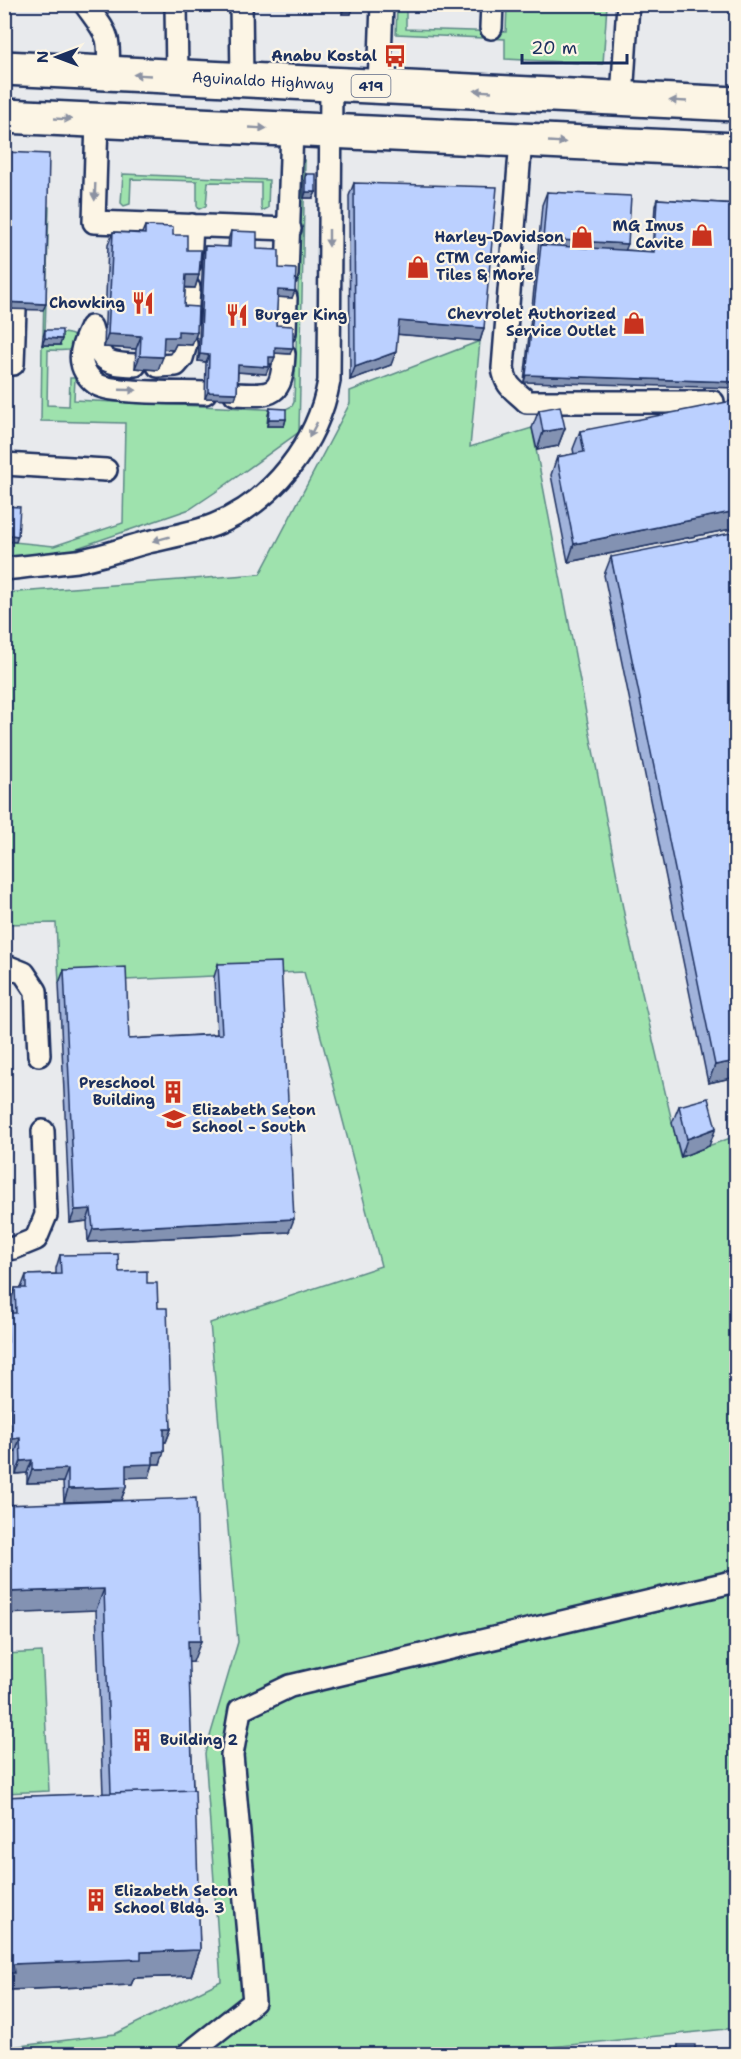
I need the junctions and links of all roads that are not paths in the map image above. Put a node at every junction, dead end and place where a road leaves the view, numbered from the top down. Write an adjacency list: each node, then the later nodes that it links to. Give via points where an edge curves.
1 (85, 4): 9 (lane, via 104,28 109,50)
2 (176, 4): 10 (lane)
3 (240, 4): 11 (lane)
4 (382, 4): 13 (lane)
5 (492, 4): 7 (lane)
6 (628, 4): 14 (lane)
7 (491, 28)
8 (4, 68): 9 (highway, Aguinaldo Highway / 419)
9 (108, 74): 10 (highway, Aguinaldo Highway / 419, one-way to 9)
10 (177, 77): 11 (highway, Aguinaldo Highway / 419)
11 (242, 80): 12 (highway, Aguinaldo Highway / 419)
12 (330, 84): 13 (highway, Aguinaldo Highway / 419); 19 (lane)
13 (379, 86): 14 (highway, Aguinaldo Highway / 419, one-way to 13)
14 (622, 98): 15 (highway, Aguinaldo Highway / 419, one-way to 14)
15 (736, 104)
16 (4, 116): 17 (highway, one-way to 17)
17 (97, 120): 18 (highway, one-way to 18); 22 (lane, one-way to 22, via 94,222)
18 (292, 129): 19 (highway); 23 (lane)
19 (330, 131): 20 (highway); 41 (lane, one-way to 41, via 329,381 318,422 303,448 278,480 252,504 214,525 79,560)
20 (521, 140): 21 (highway, one-way to 21); 38 (lane, via 503,368 511,389 527,402)
21 (736, 150)
22 (192, 225): 23 (lane); 24 (lane)
23 (290, 229): 25 (lane)
24 (190, 263)
25 (287, 275)
26 (189, 288): 29 (lane)
27 (286, 297): 30 (lane)
28 (15, 309): 33 (lane)
29 (187, 320)
30 (285, 332)
31 (186, 344): 35 (lane, via 176,364)
32 (284, 354): 37 (lane, via 277,388 259,395)
33 (13, 364)
34 (135, 365): 36 (lane, one-way to 36, via 115,364 102,357 91,327 82,349 82,363 98,385)
35 (158, 366)
36 (205, 393)
37 (235, 394)
38 (713, 402)
39 (4, 464): 40 (lane)
40 (106, 470)
41 (4, 569)
42 (4, 965): 43 (lane, via 24,973 36,991)
43 (39, 1055)
44 (43, 1131): 45 (lane, via 46,1215 36,1239)
45 (4, 1249)
46 (736, 1581): 47 (lane, via 290,1686 240,1710 232,1755 254,2002)
47 (188, 2055)

